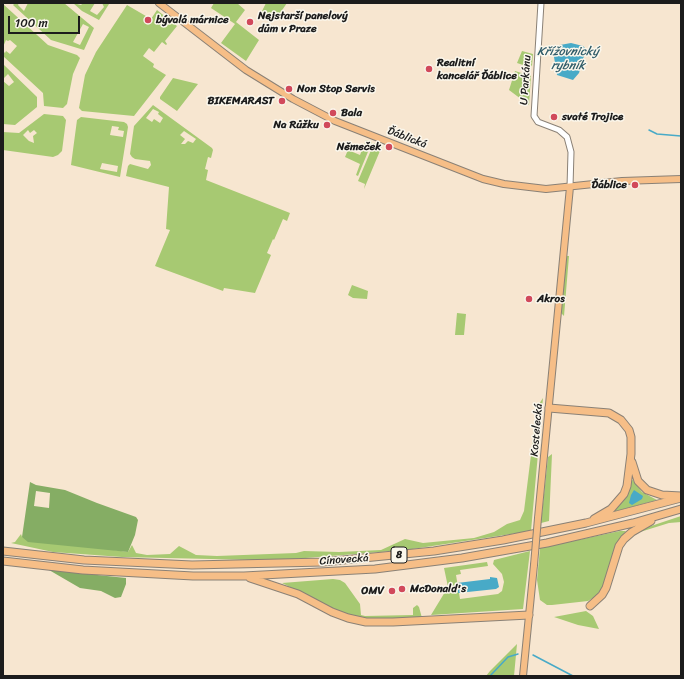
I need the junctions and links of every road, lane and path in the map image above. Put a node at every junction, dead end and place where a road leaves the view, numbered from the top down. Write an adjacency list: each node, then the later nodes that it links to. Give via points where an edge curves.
1 (159, 3): 4 (main road, Ďáblická, via 246,70 293,99 335,120 483,179 530,188)
2 (541, 3): 4 (street, U Parkánu, via 534,116 538,122 559,130 568,138 571,152)
3 (681, 178): 4 (main road, Ďáblická)
4 (570, 186): 5 (main road, Kostelecká)
5 (549, 408): 6 (highway, via 602,412 616,416 629,430); 15 (main road, Kostelecká, bridge)
6 (631, 454): 7 (highway, via 635,475 642,487 654,494); 10 (highway, via 627,486 620,500 611,509)
7 (681, 497): 10 (highway, Cínovecká / 8)
8 (681, 509): 9 (highway, Cínovecká / 8)
9 (662, 515): 13 (highway, Cínovecká / 8, via 546,543 462,558 375,569); 14 (highway, via 624,539 619,546 606,588)
10 (586, 523): 11 (highway, Cínovecká / 8, via 441,550 285,564 192,565 84,560)
11 (3, 551)
12 (3, 561): 13 (highway, Cínovecká / 8, via 134,574)
13 (244, 576): 15 (highway, via 298,594 332,612 366,622)
14 (590, 606)
15 (529, 615): 16 (main road, Kostelecká)
16 (523, 676)

